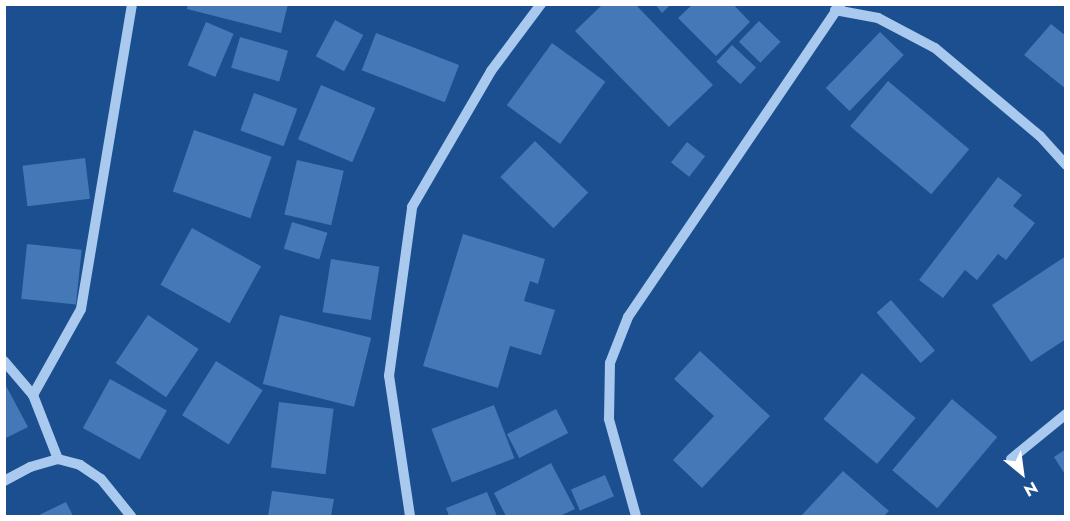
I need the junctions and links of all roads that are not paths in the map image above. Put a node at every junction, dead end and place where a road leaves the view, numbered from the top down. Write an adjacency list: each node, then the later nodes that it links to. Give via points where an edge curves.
1 (132, 4): 6 (street, via 81,309)
2 (541, 4): 12 (street, via 491,71 412,207 389,376)
3 (837, 6): 4 (street, via 878,18 935,48 1040,136); 13 (street, via 628,317 610,363 609,419)
4 (1065, 165)
5 (4, 361): 6 (street)
6 (33, 395): 8 (street)
7 (1065, 414): 9 (street)
8 (58, 459): 10 (street, via 30,467); 11 (street, via 80,465 101,479)
9 (1011, 459)
10 (4, 481)
11 (131, 516)
12 (410, 516)
13 (636, 516)

